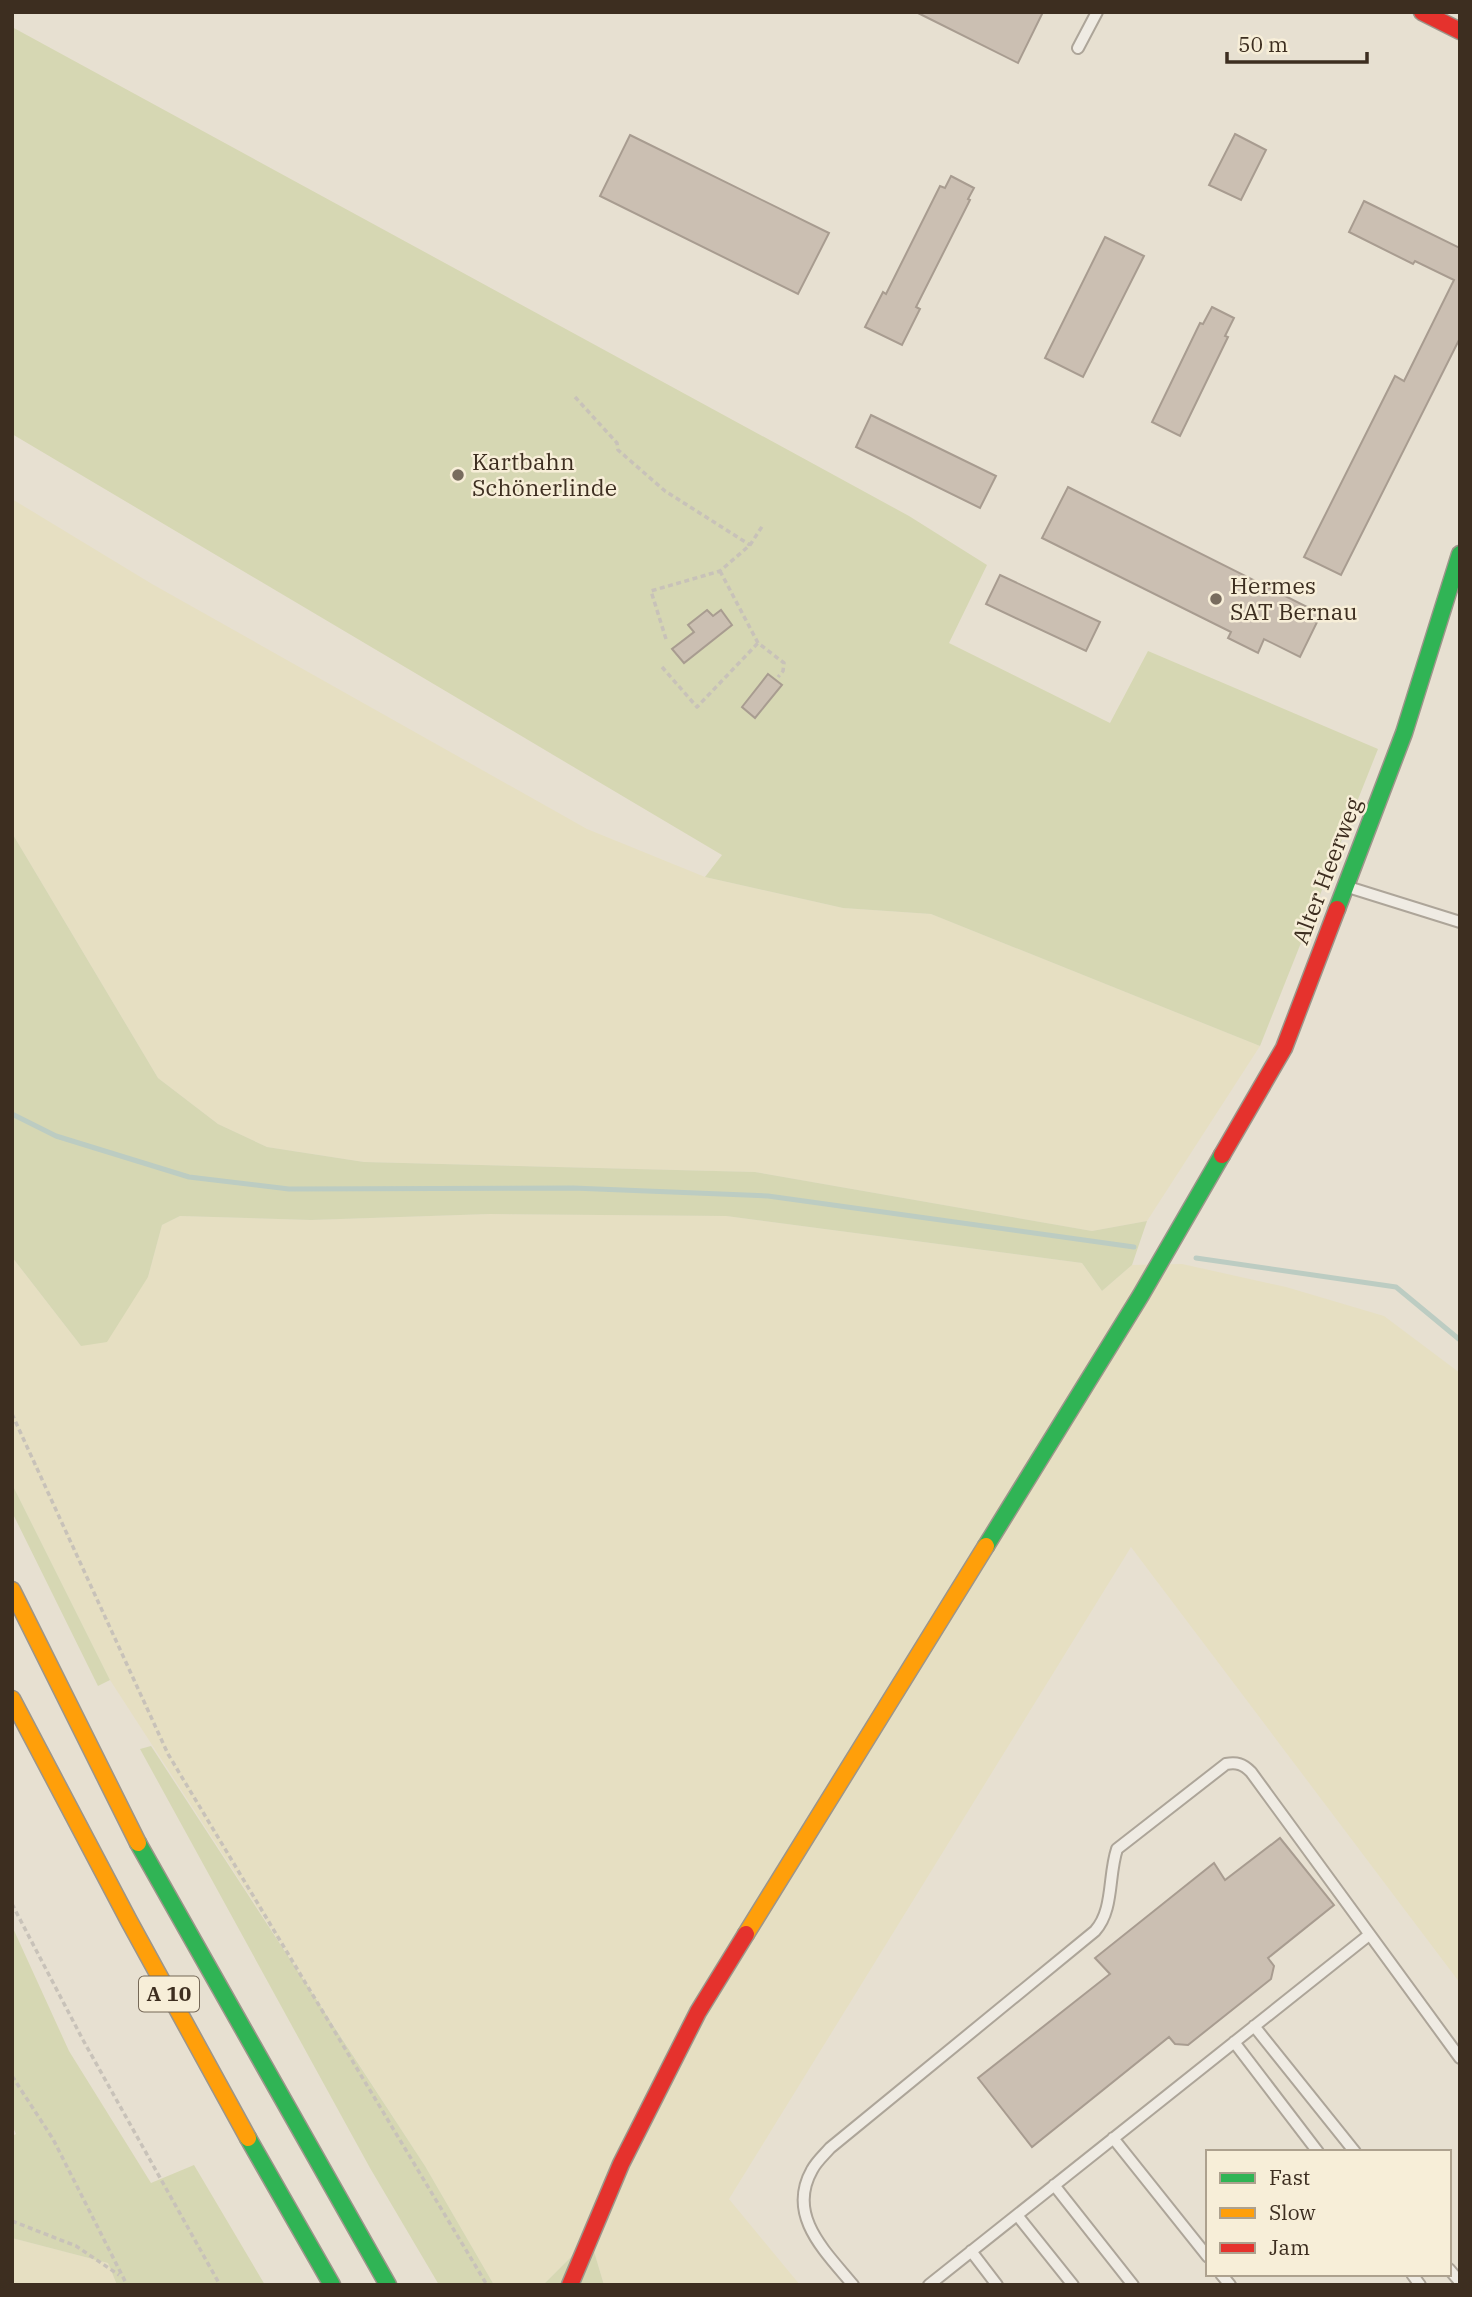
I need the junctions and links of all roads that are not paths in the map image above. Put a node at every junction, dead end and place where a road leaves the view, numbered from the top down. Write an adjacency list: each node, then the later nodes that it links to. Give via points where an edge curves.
1 (1097, 12): 4 (lane)
2 (1422, 12): 3 (main road)
3 (1460, 31)
4 (1078, 48)
5 (1460, 554): 6 (main road, Alter Heerweg, via 1404,733)
6 (1346, 887): 7 (lane); 24 (main road, Alter Heerweg, via 1284,1048 1140,1295 698,2012 621,2164)
7 (1460, 922)
8 (12, 1590): 23 (main road, A 10, via 133,1835)
9 (12, 1699): 22 (main road, A 10, via 259,2160)
10 (1369, 1935): 11 (lane); 13 (lane); 25 (lane, via 1251,1772 1235,1762 1219,1769 1117,1849 1106,1913 1095,1931 830,2148 812,2170 805,2193 809,2229)
11 (1255, 2026): 12 (lane); 16 (lane)
12 (1234, 2042): 14 (lane); 15 (lane)
13 (1460, 2058)
14 (1113, 2138): 17 (lane); 20 (lane)
15 (1316, 2150)
16 (1353, 2150)
17 (1054, 2185): 18 (lane); 28 (lane)
18 (1017, 2215): 19 (lane); 27 (lane)
19 (971, 2251): 21 (lane); 26 (lane)
20 (1206, 2254)
21 (932, 2284)
22 (332, 2285)
23 (388, 2285)
24 (570, 2285)
25 (853, 2285)
26 (997, 2285)
27 (1073, 2285)
28 (1133, 2285)

